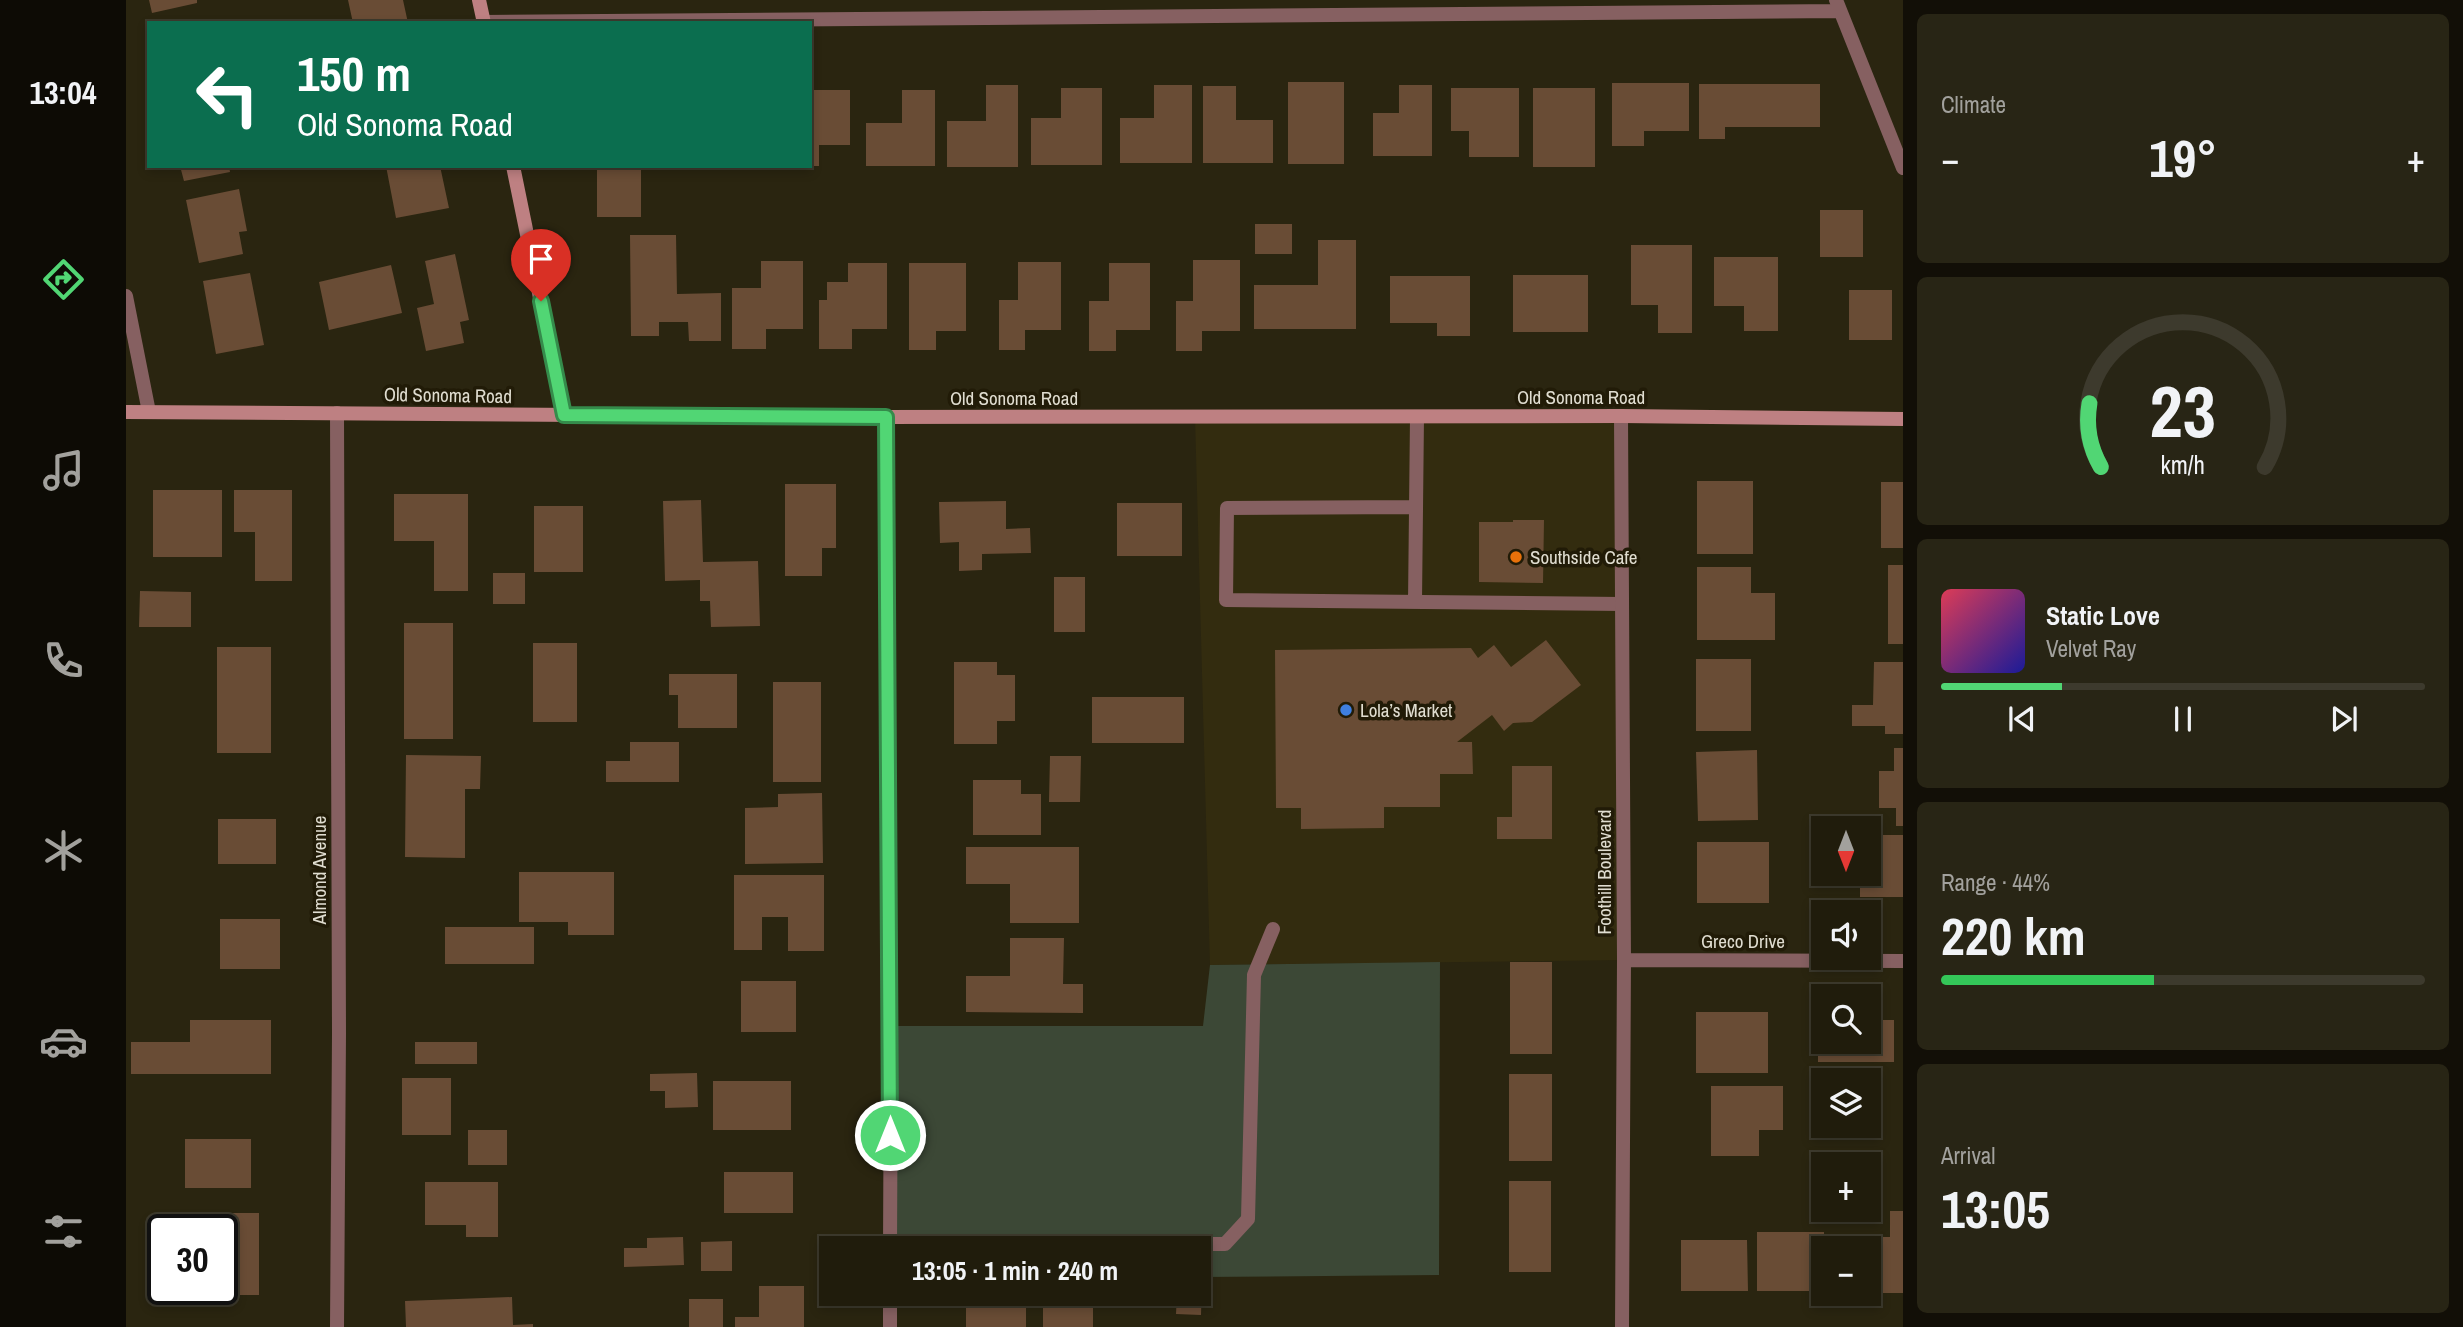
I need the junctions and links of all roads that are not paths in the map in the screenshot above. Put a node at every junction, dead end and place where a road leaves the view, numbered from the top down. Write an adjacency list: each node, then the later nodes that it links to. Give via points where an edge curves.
1 (479, 0): 3 (main road)
2 (1838, 5): 4 (street); 6 (street)
3 (484, 21)
4 (564, 21)
5 (513, 168): 11 (main road)
6 (1903, 168)
7 (126, 296): 9 (street)
8 (126, 412): 9 (main road, Old Sonoma Road)
9 (149, 412): 10 (main road, Old Sonoma Road)
10 (337, 413): 11 (main road, Old Sonoma Road); 25 (street, Almond Avenue)
11 (564, 415): 13 (main road, Old Sonoma Road)
12 (1621, 416): 14 (main road, Old Sonoma Road); 15 (main road, Old Sonoma Road); 18 (street, Foothill Boulevard)
13 (886, 417): 14 (main road, Old Sonoma Road); 22 (street)
14 (1417, 417): 16 (street)
15 (1903, 419)
16 (1416, 507): 17 (street); 17 (street, via 1227,508 1226,600)
17 (1415, 602): 18 (street)
18 (1622, 604): 20 (street, Foothill Boulevard)
19 (1273, 929): 23 (street, via 1254,975 1248,1219 1225,1244)
20 (1624, 960): 21 (street, Greco Drive); 27 (street, Foothill Boulevard)
21 (1903, 961)
22 (890, 1236)
23 (1211, 1244)
24 (890, 1306): 26 (street)
25 (337, 1327)
26 (890, 1327)
27 (1622, 1327)

